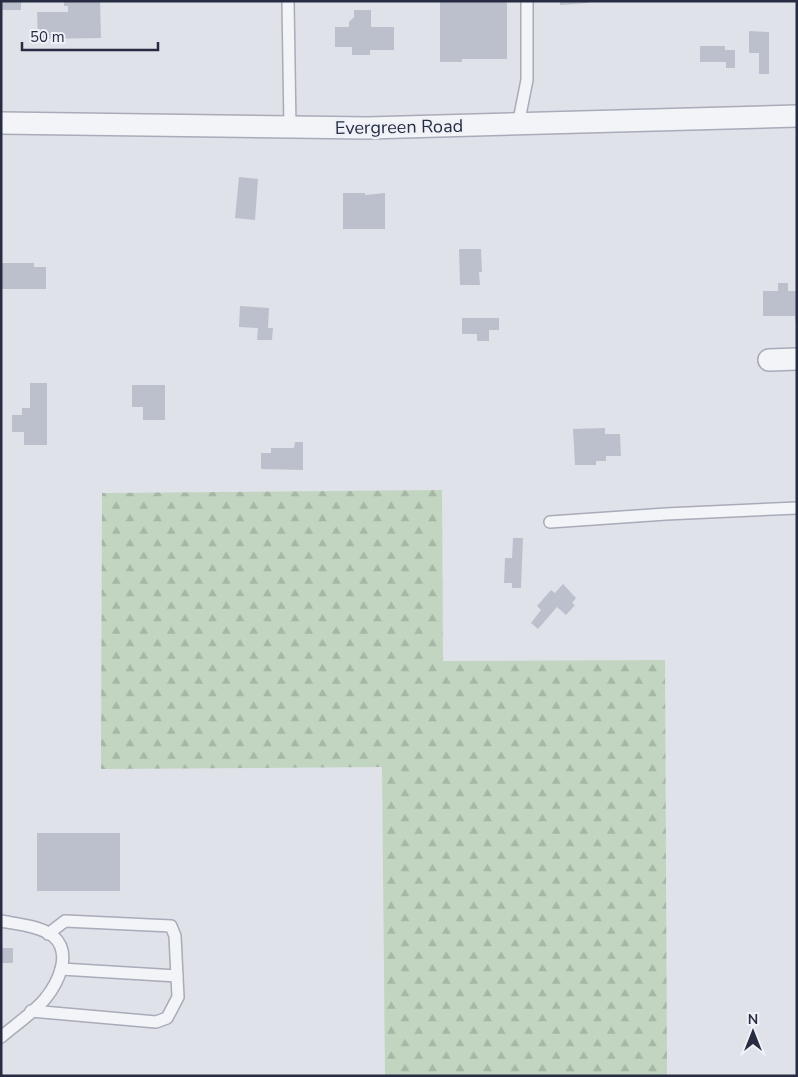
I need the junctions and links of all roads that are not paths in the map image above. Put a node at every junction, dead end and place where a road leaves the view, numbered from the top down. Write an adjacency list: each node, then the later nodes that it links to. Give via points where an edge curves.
1 (288, 1): 6 (lane)
2 (527, 1): 5 (lane, via 527,80)
3 (797, 116): 5 (street, Evergreen Road)
4 (1, 122): 6 (street, Evergreen Road)
5 (518, 125): 6 (street, Evergreen Road)
6 (290, 128)
7 (797, 359): 8 (street)
8 (769, 360)
9 (797, 508): 10 (lane)
10 (550, 522)
11 (1, 921): 12 (lane)
12 (48, 934): 13 (lane, via 59,942); 14 (lane, via 65,921 171,926 175,936)
13 (61, 969): 14 (lane); 15 (lane, via 45,1000)
14 (177, 976): 15 (lane, via 178,997 167,1018 156,1022)
15 (31, 1011): 16 (lane)
16 (1, 1037)

